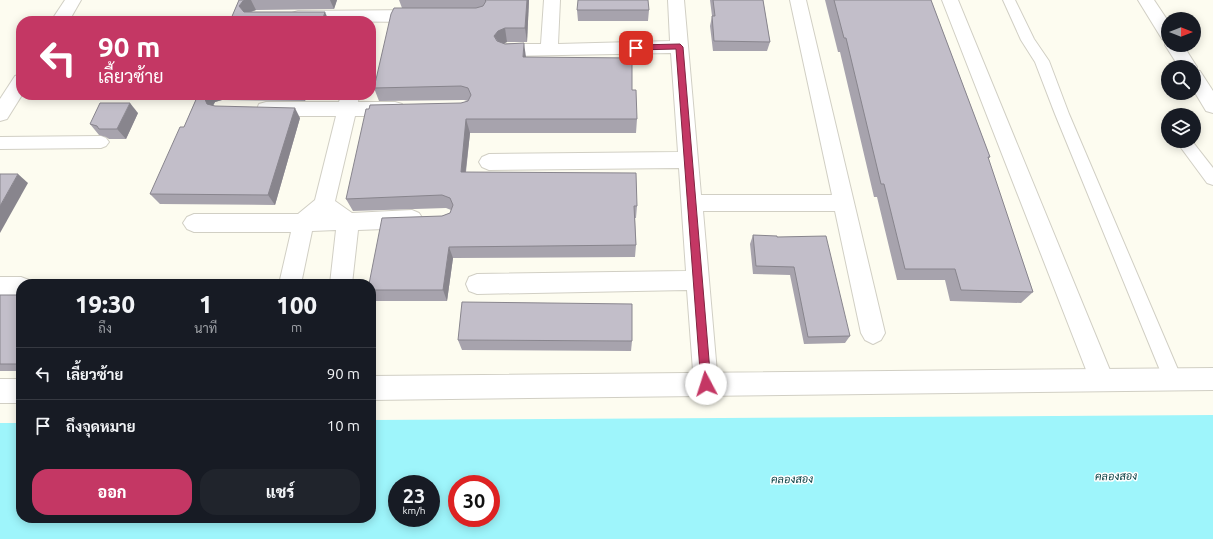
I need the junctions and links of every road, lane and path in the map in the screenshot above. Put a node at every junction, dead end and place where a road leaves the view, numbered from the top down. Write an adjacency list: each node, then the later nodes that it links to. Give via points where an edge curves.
1 (73, 0): 9 (street)
2 (377, 0): 10 (street)
3 (552, 0): 16 (street)
4 (676, 0): 14 (street)
5 (798, 0): 31 (street)
6 (950, 0): 46 (street)
7 (1009, 0): 44 (lane, via 1028,40 1042,62)
8 (1146, 0): 13 (street)
9 (63, 16)
10 (372, 16)
11 (433, 16): 12 (street)
12 (376, 19)
13 (1161, 24)
14 (680, 47): 16 (street); 27 (street)
15 (506, 50): 16 (street)
16 (549, 50)
17 (1201, 87): 20 (street)
18 (16, 88): 21 (street)
19 (348, 102): 22 (street); 23 (street); 32 (street)
20 (1213, 106)
21 (2, 107)
22 (246, 109)
23 (409, 109)
24 (101, 142): 25 (lane)
25 (0, 143)
26 (1189, 148): 29 (lane)
27 (689, 160): 28 (street); 30 (street)
28 (489, 162)
29 (1213, 180)
30 (692, 203): 31 (street); 39 (street)
31 (844, 203): 43 (street)
32 (324, 204): 34 (street); 36 (street)
33 (431, 218): 34 (street)
34 (348, 221): 36 (street); 38 (street)
35 (194, 223): 36 (street)
36 (303, 223): 37 (street)
37 (291, 279)
38 (342, 279)
39 (698, 280): 40 (street); 47 (street)
40 (477, 284)
41 (0, 287): 42 (street)
42 (16, 287)
43 (873, 333)
44 (1173, 379): 45 (street); 46 (street)
45 (1213, 379)
46 (1102, 380): 47 (street)
47 (706, 384): 48 (street)
48 (376, 388)
49 (16, 391): 50 (street)
50 (0, 392)

